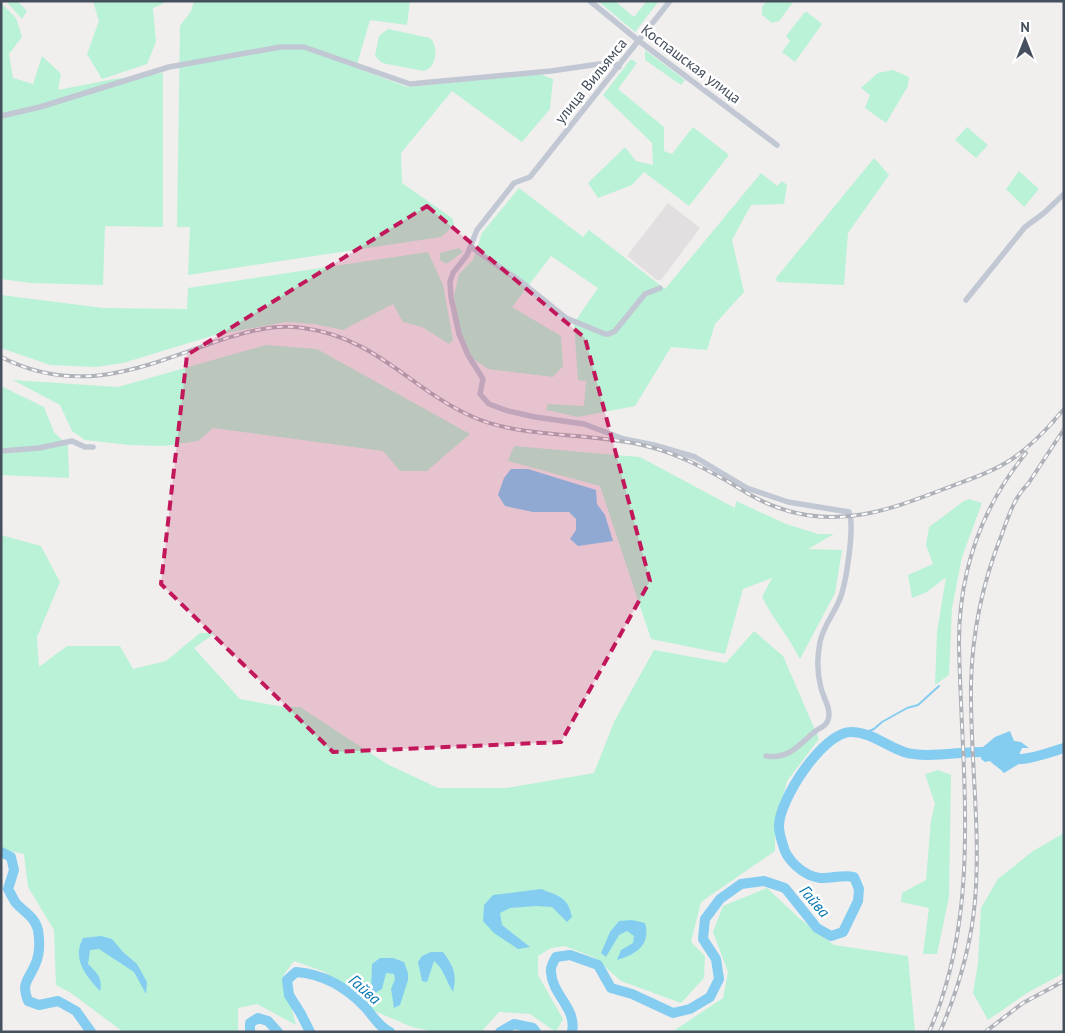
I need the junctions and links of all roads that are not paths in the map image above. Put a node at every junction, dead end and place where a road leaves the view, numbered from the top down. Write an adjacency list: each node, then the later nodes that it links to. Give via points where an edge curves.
1 (590, 1): 3 (street, Коспашская улица)
2 (670, 1): 3 (street, улица Вильямса)
3 (639, 41): 4 (street, улица Вильямса); 6 (street, Коспашская улица)
4 (618, 67): 5 (street, via 613,62 410,84 304,47 280,47 169,67); 8 (street, улица Вильямса, via 530,177 514,183 477,230)
5 (1, 116)
6 (777, 145)
7 (1064, 194): 10 (street, via 1025,228)
8 (471, 247): 9 (street, via 566,318 605,334 616,331 645,294); 13 (street, via 453,273 451,297 459,334 483,379 480,394 488,404 535,417 584,424 695,457 757,492 788,502 846,510 850,514 849,552 842,592 818,651 818,671 829,719 825,726 792,752 775,758)
9 (660, 288)
10 (966, 300)
11 (93, 448): 12 (street, via 72,441)
12 (1, 451)
13 (766, 756)

